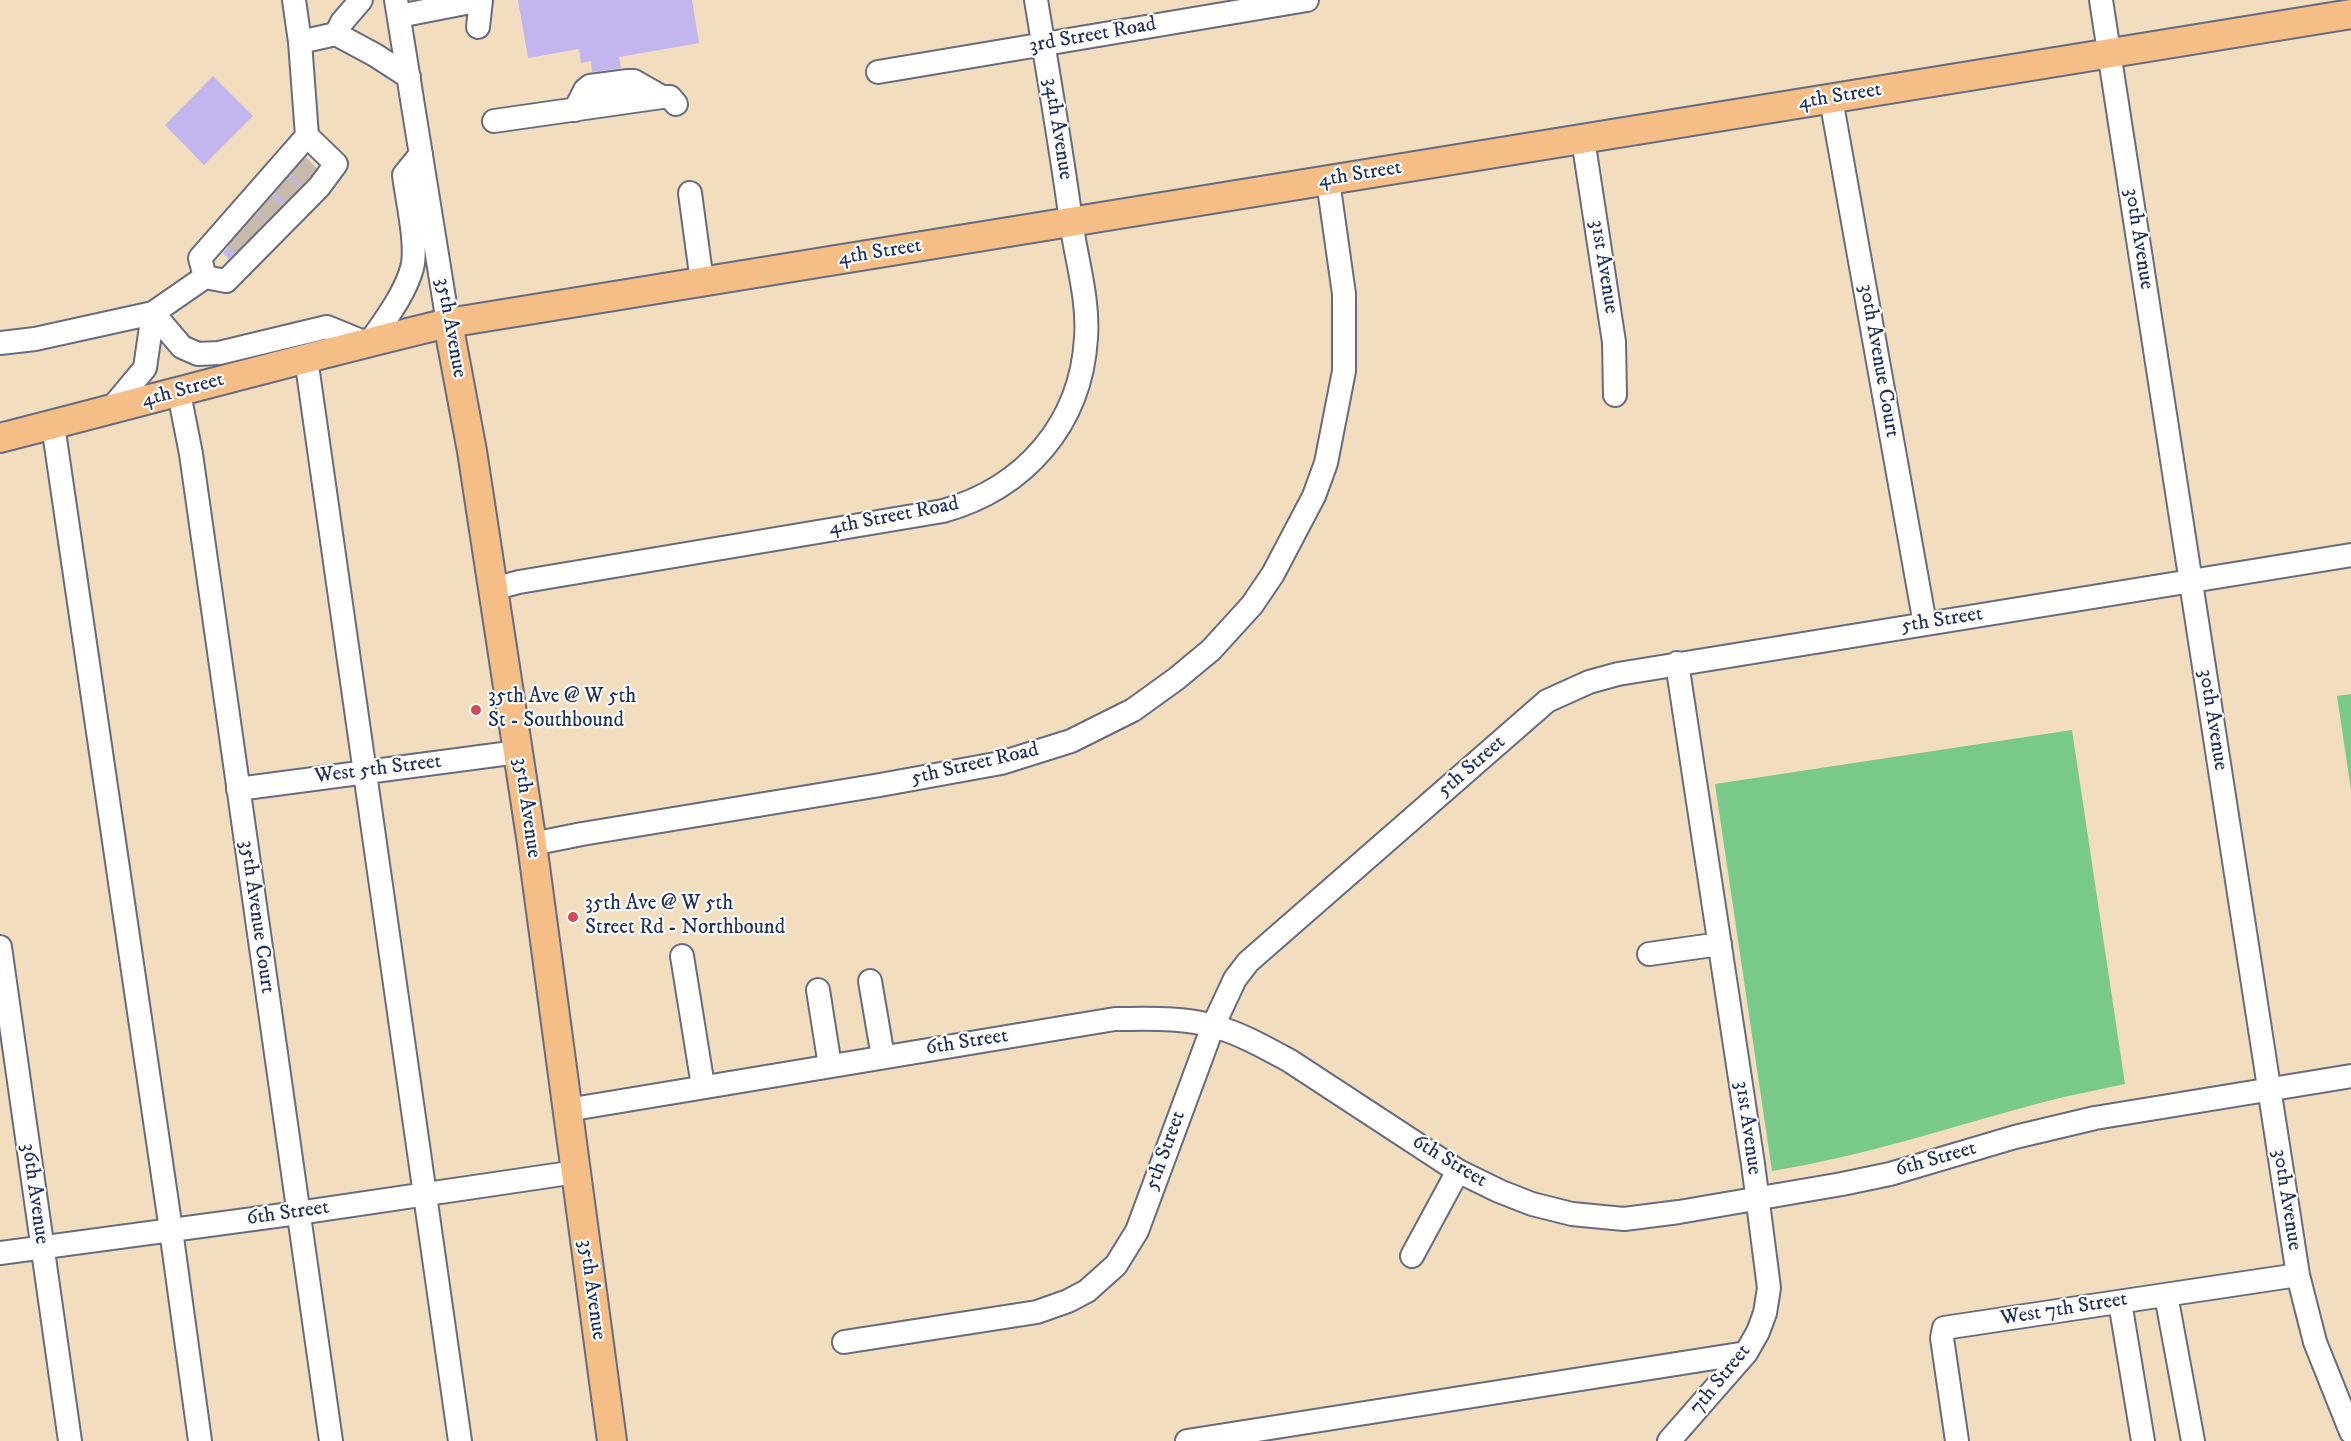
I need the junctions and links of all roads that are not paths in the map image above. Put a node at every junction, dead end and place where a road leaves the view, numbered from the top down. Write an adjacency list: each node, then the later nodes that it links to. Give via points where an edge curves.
1 (294, 0): 10 (street)
2 (361, 0): 9 (street)
3 (1036, 0): 11 (street, 34th Avenue)
4 (1301, 0): 11 (street, 3rd Street Road)
5 (2101, 0): 12 (street, 30th Avenue)
6 (397, 8): 8 (street, via 481,0); 14 (street, 35th Avenue)
7 (2351, 14): 12 (main road, 4th Street)
8 (478, 27)
9 (336, 34): 10 (street); 14 (street)
10 (300, 42): 18 (street)
11 (1043, 45): 13 (street, 3rd Street Road); 25 (street, 34th Avenue)
12 (2109, 53): 15 (main road, 4th Street); 40 (street, 30th Avenue)
13 (878, 72)
14 (409, 77): 20 (street, 35th Avenue)
15 (1831, 99): 19 (main road, 4th Street); 42 (street, 30th Avenue Court)
16 (669, 100): 17 (street)
17 (494, 121)
18 (307, 136): 21 (street); 21 (street, via 336,164)
19 (1583, 139): 22 (main road, 4th Street); 35 (street, 31st Avenue, via 1614,342)
20 (421, 154): 30 (street, 35th Avenue); 31 (street, via 404,175 414,251 412,269 392,309)
21 (296, 180): 24 (street); 24 (street)
22 (1328, 181): 25 (main road, 4th Street); 47 (street, 5th Street Road, via 1344,294 1344,370 1326,463 1314,496 1273,574 1252,606 1211,650 1133,710 1071,741 1000,763)
23 (690, 193): 28 (street)
24 (270, 208): 26 (street); 26 (street)
25 (1071, 222): 28 (main road, 4th Street); 41 (street, 4th Street Road, via 1086,313 1081,373 1062,424 1048,444 1000,488 943,511)
26 (247, 234): 27 (street, via 200,258); 27 (street, via 226,281)
27 (205, 277): 29 (street)
28 (702, 282): 30 (main road, 4th Street)
29 (153, 313): 31 (street, via 182,346 198,354 219,353 327,327); 32 (street); 36 (street, via 145,368)
30 (448, 323): 31 (main road, 4th Street); 41 (main road, 35th Avenue)
31 (368, 342): 33 (main road, 4th Street)
32 (0, 343)
33 (306, 358): 34 (main road, 4th Street); 45 (street)
34 (179, 393): 36 (main road, 4th Street); 46 (street, 35th Avenue Court)
35 (1615, 395)
36 (110, 410): 37 (main road, 4th Street)
37 (52, 425): 38 (main road, 4th Street); 66 (street)
38 (0, 438)
39 (2351, 555): 40 (street, 5th Street)
40 (2191, 581): 42 (street, 5th Street); 59 (street, 30th Avenue)
41 (493, 589): 44 (main road, 35th Avenue)
42 (1924, 624): 43 (street, 5th Street)
43 (1677, 663): 48 (street, 31st Avenue); 54 (street, 5th Street, via 1589,682 1547,701 1248,962 1235,979)
44 (518, 752): 45 (street, West 5th Street); 47 (main road, 35th Avenue)
45 (363, 772): 46 (street, West 5th Street); 63 (street)
46 (238, 789): 65 (street, 35th Avenue Court)
47 (532, 844): 60 (main road, 35th Avenue)
48 (1720, 944): 50 (street); 64 (street, 31st Avenue)
49 (0, 947): 67 (street, 36th Avenue)
50 (1649, 954)
51 (682, 956): 58 (street)
52 (870, 981): 55 (street)
53 (818, 990): 56 (street)
54 (1213, 1026): 55 (street, 6th Street, via 1161,1019 1115,1019); 61 (street, 6th Street, via 1290,1061); 74 (street, 5th Street, via 1137,1231 1116,1265 1087,1292 1037,1312)
55 (883, 1057): 56 (street, 6th Street)
56 (830, 1066): 58 (street, 6th Street)
57 (2351, 1076): 59 (street, 6th Street)
58 (703, 1086): 60 (street, 6th Street)
59 (2269, 1090): 64 (street, 6th Street, via 2095,1118 1890,1174); 70 (street, 30th Avenue)
60 (567, 1110): 62 (main road, 35th Avenue)
61 (1458, 1171): 64 (street, 6th Street, via 1532,1204 1572,1214 1624,1219); 69 (street)
62 (576, 1172): 63 (street, 6th Street); 83 (main road, 35th Avenue)
63 (426, 1194): 65 (street, 6th Street); 82 (street)
64 (1757, 1199): 73 (street, 31st Avenue, via 1769,1288)
65 (298, 1213): 66 (street, 6th Street); 81 (street, 35th Avenue Court)
66 (171, 1230): 67 (street, 6th Street); 80 (street)
67 (41, 1247): 68 (street, 6th Street); 79 (street, 36th Avenue)
68 (0, 1253)
69 (1412, 1256)
70 (2298, 1275): 71 (street, West 7th Street); 76 (street, 30th Avenue, via 2315,1342)
71 (2166, 1295): 72 (street, West 7th Street); 87 (street)
72 (2120, 1302): 85 (street, West 7th Street, via 1944,1328 1942,1338); 86 (street)
73 (1766, 1313): 75 (street, 7th Street)
74 (844, 1342)
75 (1746, 1353): 78 (street, 7th Street); 84 (street)
76 (2345, 1398): 77 (street, 30th Avenue)
77 (2351, 1432)
78 (1678, 1438)
79 (70, 1441)
80 (200, 1441)
81 (332, 1441)
82 (459, 1441)
83 (612, 1441)
84 (1187, 1441)
85 (1957, 1441)
86 (2143, 1441)
87 (2193, 1441)

